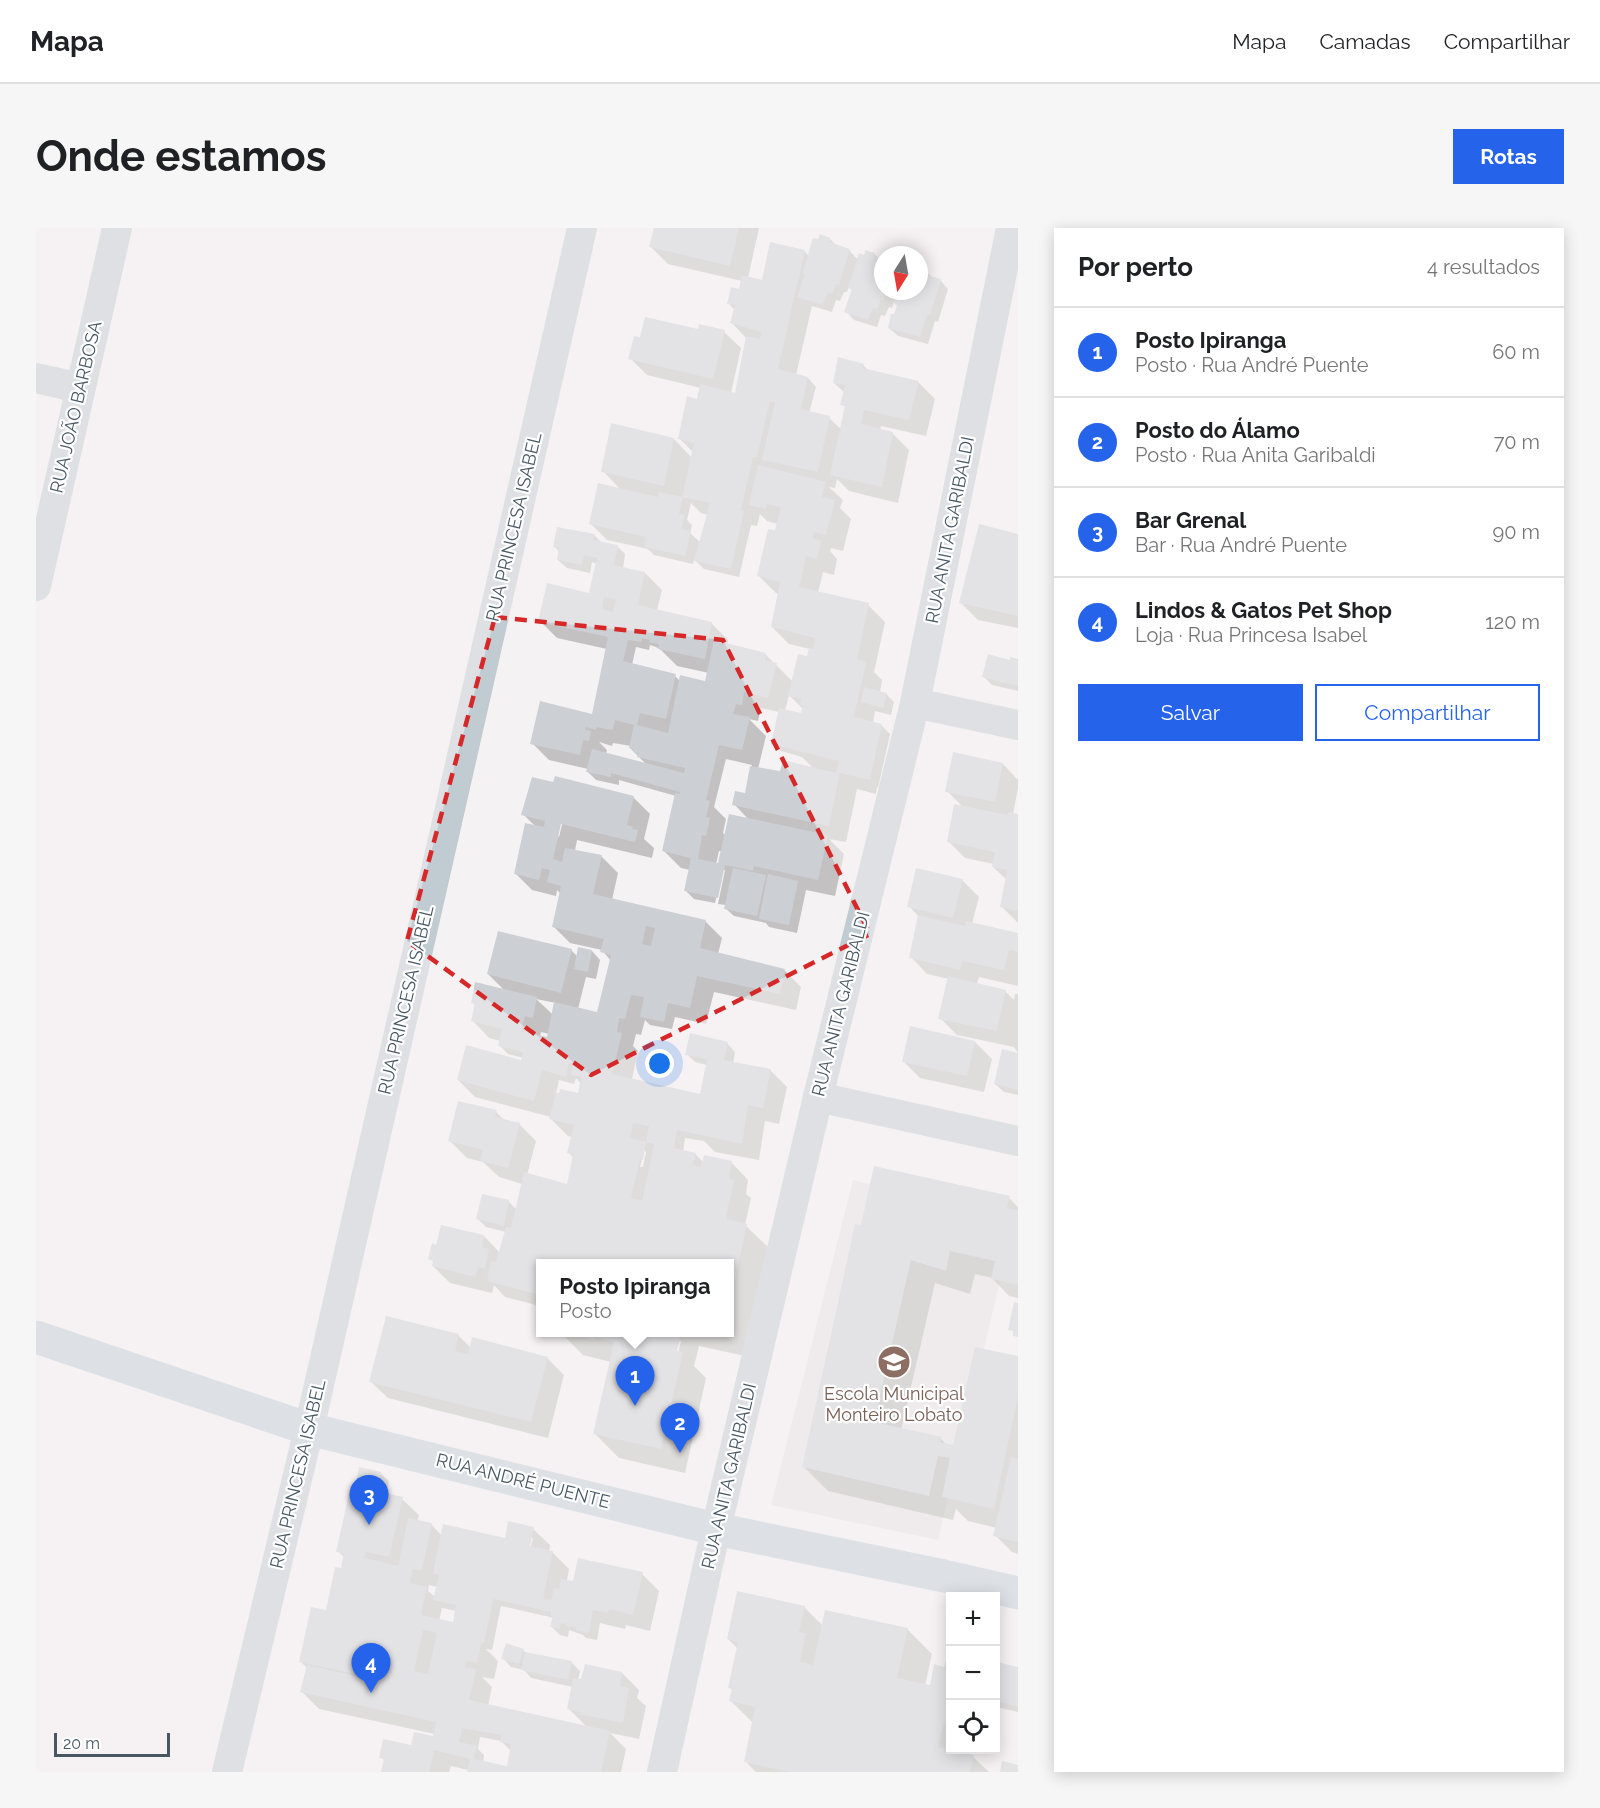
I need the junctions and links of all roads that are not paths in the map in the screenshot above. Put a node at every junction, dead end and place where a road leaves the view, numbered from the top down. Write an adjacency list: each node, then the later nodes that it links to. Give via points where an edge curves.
1 (117, 228): 5 (street, RUA JOÃO BARBOSA)
2 (582, 228): 12 (street, RUA PRINCESA ISABEL)
3 (1008, 232): 7 (street, RUA ANITA GARIBALDI)
4 (36, 378): 5 (street)
5 (80, 388): 6 (street, RUA JOÃO BARBOSA)
6 (36, 586)
7 (915, 703): 8 (street); 9 (street, RUA ANITA GARIBALDI)
8 (1018, 725)
9 (818, 1097): 10 (street); 13 (street, RUA ANITA GARIBALDI)
10 (1018, 1141)
11 (36, 1336): 12 (main road, RUA ANDRÉ PUENTE)
12 (309, 1429): 13 (main road, RUA ANDRÉ PUENTE); 15 (street, RUA PRINCESA ISABEL)
13 (716, 1529): 14 (main road, RUA ANDRÉ PUENTE); 16 (street, RUA ANITA GARIBALDI)
14 (1018, 1593)
15 (227, 1772)
16 (662, 1772)

